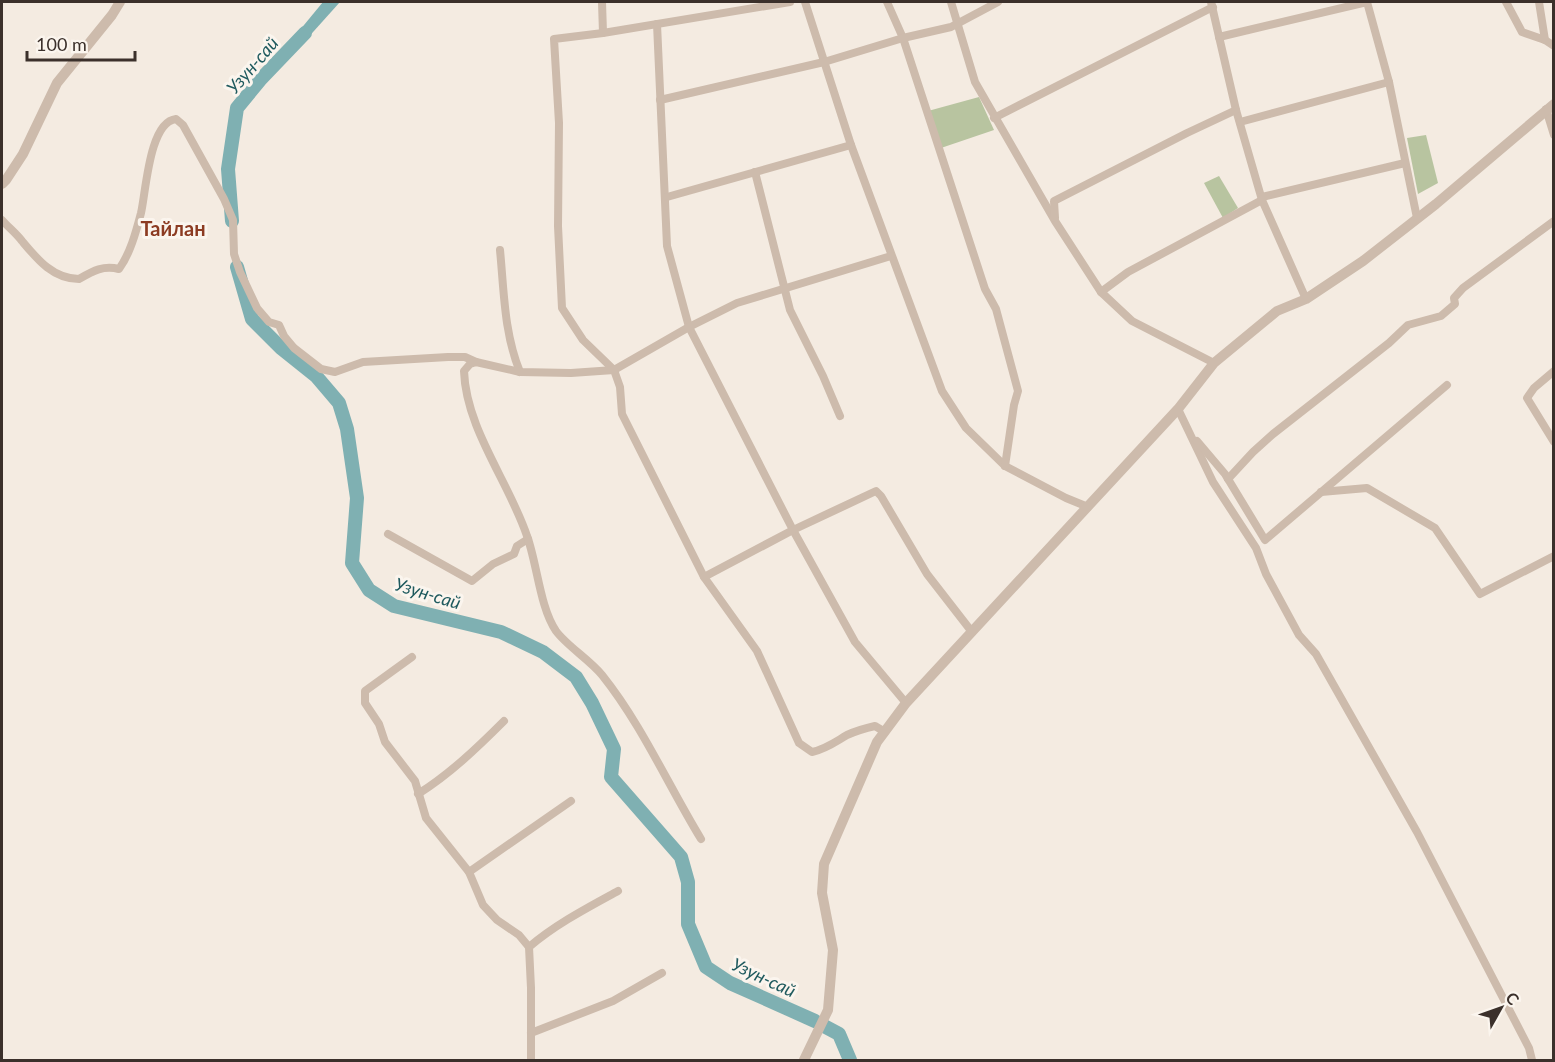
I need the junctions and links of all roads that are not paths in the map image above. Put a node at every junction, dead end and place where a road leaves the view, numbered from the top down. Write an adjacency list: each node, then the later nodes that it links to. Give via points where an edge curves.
1 (120, 2): 30 (street, via 57,83 23,154)
2 (603, 2): 14 (street)
3 (790, 2): 13 (street)
4 (805, 2): 19 (street)
5 (887, 2): 16 (street)
6 (951, 2): 12 (street)
7 (998, 2): 12 (street)
8 (1367, 2): 15 (street); 20 (street)
9 (1506, 2): 17 (street, via 1522,32)
10 (1539, 2): 17 (street)
11 (1212, 4): 15 (street); 24 (street)
12 (957, 23): 16 (street); 24 (street, via 975,82)
13 (657, 24): 14 (street); 21 (street)
14 (603, 33): 45 (street, via 554,39 559,123 558,226 562,308 583,340)
15 (1219, 37): 23 (street)
16 (903, 38): 19 (street); 53 (street, via 984,289 996,309 1018,391)
17 (1545, 40): 18 (street)
18 (1554, 46)
19 (824, 62): 21 (street); 27 (street)
20 (1389, 82): 25 (street); 28 (street)
21 (660, 100): 31 (street)
22 (1550, 107): 26 (street); 33 (street)
23 (1236, 110): 25 (street); 35 (street, via 1054,201)
24 (994, 117): 35 (street)
25 (1240, 122): 32 (street)
26 (1554, 135)
27 (851, 144): 29 (street); 38 (street)
28 (1405, 163): 32 (street); 33 (street)
29 (755, 172): 31 (street); 39 (street)
30 (3, 181)
31 (667, 197): 42 (street, via 668,246)
32 (1262, 199): 40 (street, via 1128,272); 41 (street)
33 (1417, 218): 41 (street)
34 (2, 220): 43 (street, via 51,271 80,279 102,268 119,269 141,212 161,127 176,119 183,124 224,199 233,223 234,254 258,308 269,322 279,325 294,348 321,369 335,372 363,362 448,357)
35 (1055, 221): 40 (street)
36 (1554, 221): 54 (street, via 1463,288 1454,298 1455,304 1441,316 1407,325 1253,452)
37 (500, 250): 47 (street, via 510,339)
38 (891, 256): 39 (street); 53 (street, via 942,391 966,428)
39 (784, 289): 42 (street, via 736,303); 50 (street)
40 (1101, 292): 44 (street, via 1131,321)
41 (1306, 299): 44 (street, via 1277,311)
42 (689, 327): 45 (street); 57 (street)
43 (476, 362): 47 (street); 59 (street, via 464,371 464,386 474,418)
44 (1214, 363): 49 (street)
45 (614, 370): 47 (street); 61 (street, via 622,414)
46 (1554, 371): 52 (street, via 1527,398)
47 (520, 372)
48 (1447, 385): 55 (street)
49 (1178, 409): 51 (street); 56 (street)
50 (840, 416)
51 (1189, 432): 54 (street); 77 (street, via 1213,482 1256,548 1299,635 1316,654 1417,832)
52 (1554, 442)
53 (1005, 466): 56 (street)
54 (1228, 479): 55 (street, via 1265,540)
55 (1321, 492): 60 (street, via 1368,488 1435,528 1480,594)
56 (1088, 507): 62 (street)
57 (793, 530): 61 (street); 62 (street, via 876,491 927,574); 64 (street, via 855,642)
58 (388, 534): 59 (street, via 472,581 514,554 517,546)
59 (528, 539): 69 (street, via 547,613 557,632 601,674 630,714)
60 (1554, 556)
61 (704, 576): 66 (street, via 757,651 799,743 812,752 826,749 862,729 875,726)
62 (972, 632): 64 (street)
63 (412, 657): 67 (street, via 365,691 365,703 415,781)
64 (906, 703): 66 (street)
65 (504, 721): 67 (street)
66 (885, 732): 76 (street, via 877,742 824,864 822,893 833,950 828,1010)
67 (418, 794): 70 (street, via 426,818)
68 (572, 801): 70 (street)
69 (701, 839)
70 (469, 872): 72 (street, via 483,905)
71 (618, 891): 72 (street, via 542,935)
72 (529, 947): 74 (street)
73 (662, 973): 74 (street, via 613,1001)
74 (531, 1033): 75 (street)
75 (531, 1060)
76 (804, 1060)
77 (1532, 1060)

